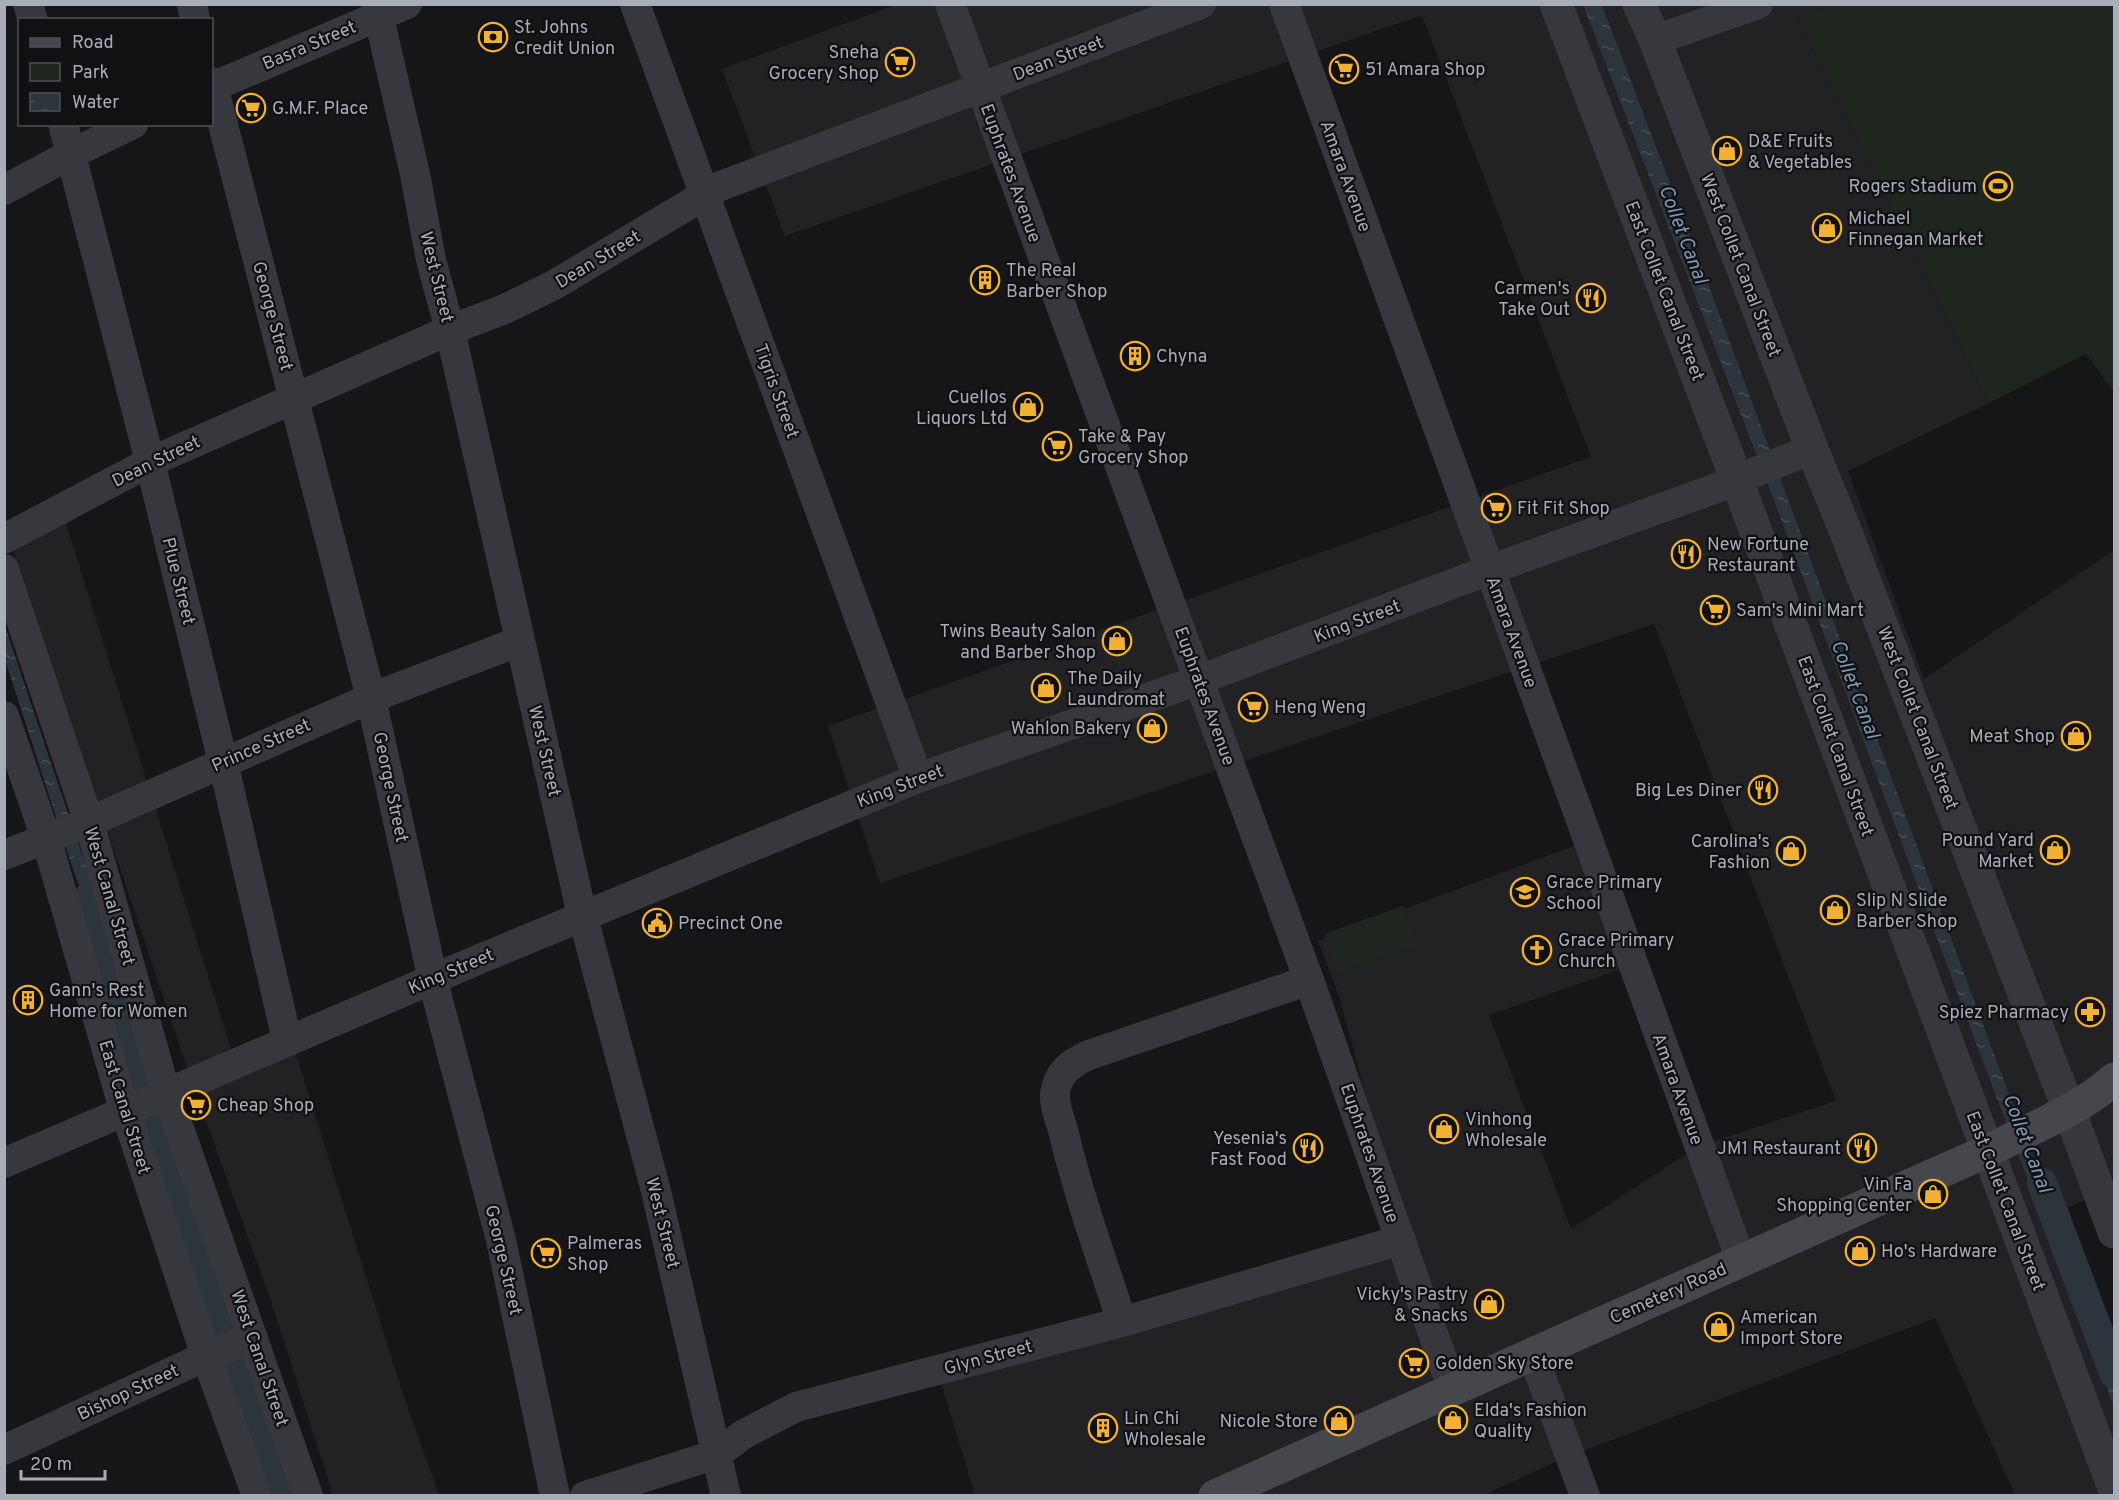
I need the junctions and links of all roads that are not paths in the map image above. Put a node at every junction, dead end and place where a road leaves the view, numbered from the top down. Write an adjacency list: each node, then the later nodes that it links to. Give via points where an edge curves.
1 (407, 4): 9 (street, Basra Street)
2 (635, 4): 18 (street, Tigris Street)
3 (950, 4): 12 (street, Euphrates Avenue)
4 (1202, 4): 12 (street, Dean Street)
5 (1284, 4): 26 (street, Amara Avenue)
6 (1556, 4): 23 (street, East Collet Canal Street)
7 (1639, 4): 10 (street, West Collet Canal Street)
8 (1758, 4): 10 (street)
9 (377, 10): 11 (street, Basra Street); 19 (street, West Street)
10 (1655, 40): 21 (street, West Collet Canal Street)
11 (213, 85)
12 (980, 88): 18 (street, Dean Street); 28 (street, Euphrates Avenue)
13 (213, 89): 20 (street, George Street)
14 (64, 126): 16 (street, Plue Street)
15 (129, 126): 16 (street)
16 (71, 154): 17 (street); 22 (street, Plue Street)
17 (4, 190)
18 (705, 194): 19 (street, Dean Street, via 554,285); 32 (street, Tigris Street)
19 (450, 330): 20 (street, Dean Street); 27 (street, West Street)
20 (294, 397): 22 (street, Dean Street); 29 (street, George Street)
21 (1800, 454): 23 (street, King Street); 41 (street, West Collet Canal Street, via 1853,552)
22 (150, 462): 24 (street, Dean Street); 31 (street, Plue Street)
23 (1745, 477): 26 (street, King Street); 42 (street, East Collet Canal Street)
24 (4, 539)
25 (4, 569): 33 (street, West Canal Street)
26 (1489, 570): 28 (street, King Street); 46 (street, Amara Avenue)
27 (520, 641): 29 (street, Prince Street); 35 (street, West Street)
28 (1199, 680): 32 (street, King Street); 37 (street, Euphrates Avenue)
29 (371, 698): 31 (street, Prince Street); 36 (street, George Street)
30 (4, 716): 33 (street, East Canal Street)
31 (223, 762): 33 (street, Prince Street); 38 (street, Plue Street)
32 (918, 778): 35 (street, King Street)
33 (67, 830): 34 (street, Prince Street); 40 (street, East Canal Street); 40 (street, West Canal Street)
34 (4, 855)
35 (583, 917): 36 (street, King Street); 52 (street, West Street, via 656,1191)
36 (433, 979): 38 (street, King Street); 56 (street, George Street, via 501,1240)
37 (1309, 980): 45 (street, Euphrates Avenue); 47 (street, via 1076,1061 1064,1070 1055,1096 1068,1152)
38 (287, 1040): 40 (street, King Street)
39 (2115, 1079): 41 (main road, Cemetery Road)
40 (145, 1104): 43 (street, King Street); 48 (street, East Canal Street); 48 (street, West Canal Street)
41 (2057, 1116): 42 (main road, Cemetery Road); 44 (street, West Collet Canal Street)
42 (1994, 1147): 46 (main road, Cemetery Road); 53 (street, East Collet Canal Street)
43 (4, 1163)
44 (2115, 1232)
45 (1401, 1240): 47 (street, Glyn Street); 50 (street, Euphrates Avenue)
46 (1741, 1260): 49 (main road, Cemetery Road)
47 (1122, 1322): 52 (street, Glyn Street, via 796,1407 744,1434)
48 (230, 1347): 51 (street, Bishop Street); 54 (street, East Canal Street); 55 (street, West Canal Street)
49 (1532, 1353): 50 (main road, Cemetery Road); 60 (street)
50 (1453, 1390): 59 (main road, Cemetery Road)
51 (4, 1450)
52 (717, 1454): 57 (street, Glyn Street); 58 (street, West Street)
53 (2115, 1488)
54 (257, 1496)
55 (308, 1496)
56 (555, 1496)
57 (585, 1496)
58 (726, 1496)
59 (1215, 1496)
60 (1585, 1496)

